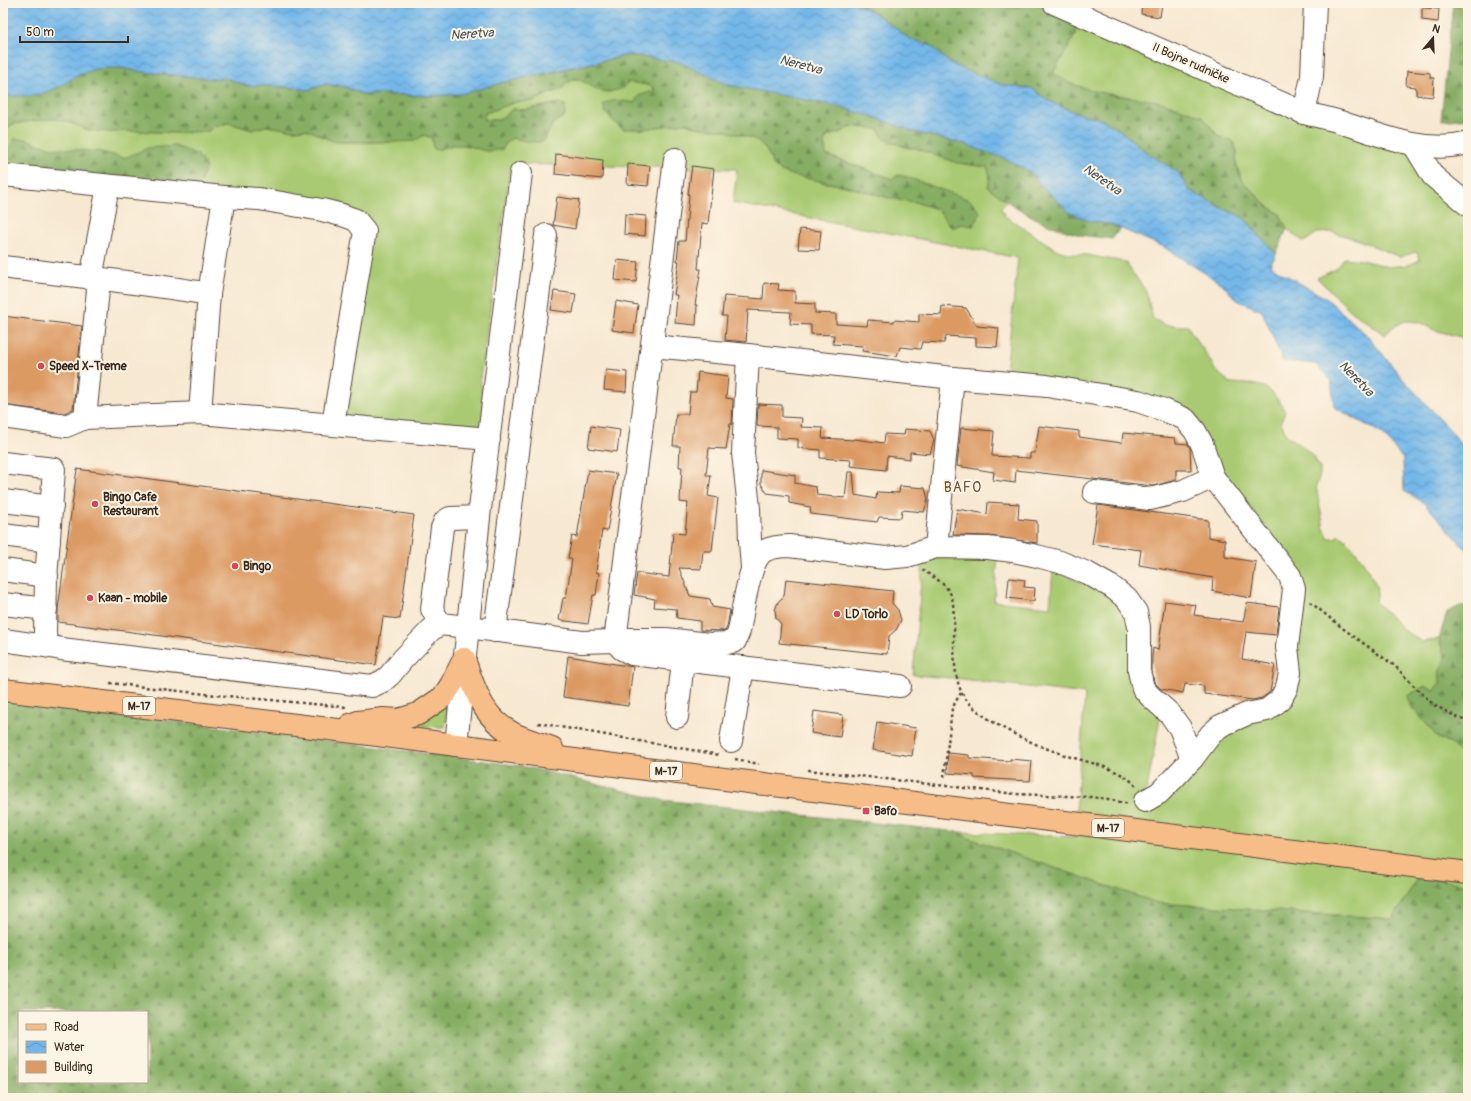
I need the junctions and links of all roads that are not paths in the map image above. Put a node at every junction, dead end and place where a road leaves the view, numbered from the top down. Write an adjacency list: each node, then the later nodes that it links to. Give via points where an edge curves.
1 (1054, 3): 3 (street, II Bojne rudničke)
2 (1315, 3): 4 (street, via 1312,77)
3 (1078, 8): 4 (street, II Bojne rudničke)
4 (1304, 113): 5 (street, II Bojne rudničke)
5 (1414, 145): 6 (street, II Bojne rudničke); 12 (street, via 1433,176)
6 (1464, 148)
7 (675, 159): 17 (street)
8 (521, 173): 24 (street)
9 (3, 175): 10 (street)
10 (108, 186): 11 (street); 15 (street)
11 (224, 197): 16 (street); 23 (street, via 259,199 342,214 356,220 365,231)
12 (1468, 205)
13 (546, 235): 41 (street)
14 (3, 267): 15 (street)
15 (95, 279): 16 (street); 22 (street)
16 (209, 294): 20 (street)
17 (652, 346): 18 (street); 43 (street)
18 (748, 355): 19 (street); 34 (street, via 743,453)
19 (953, 378): 26 (street, via 1099,394 1164,410 1185,419 1195,431); 33 (street)
20 (200, 413): 22 (street); 23 (street)
21 (3, 418): 22 (street, via 66,426)
22 (85, 418)
23 (333, 424): 24 (street)
24 (489, 439): 30 (street)
25 (3, 463): 29 (street, via 54,469)
26 (1213, 477): 27 (street, via 1183,491 1150,499); 54 (street, via 1290,576 1294,589 1287,647 1290,673 1287,687 1280,700 1267,710 1247,714 1220,726)
27 (1094, 492)
28 (3, 501): 29 (street)
29 (52, 507): 32 (street)
30 (479, 518): 39 (street, via 450,518 445,521 442,528 432,609); 40 (street)
31 (3, 535): 32 (street)
32 (49, 541): 36 (street)
33 (936, 547): 34 (street, via 907,556 884,558 788,546 763,552); 54 (street, via 1013,551 1060,562 1087,573 1127,599 1136,612 1140,627 1139,671 1143,688 1170,714 1180,728)
34 (752, 567): 43 (street, via 735,641 709,644 666,639)
35 (3, 570): 36 (street)
36 (47, 576): 38 (street)
37 (3, 604): 38 (street)
38 (46, 609): 44 (street, via 46,641)
39 (440, 624): 40 (street); 44 (street, via 431,630 390,675 372,686)
40 (468, 627): 41 (street); 45 (street)
41 (495, 631): 43 (street, via 582,642)
42 (3, 640): 44 (street)
43 (615, 641): 46 (street, via 622,649 632,654)
44 (52, 647)
45 (464, 659): 51 (main road, via 443,696 418,714 398,720 358,722); 53 (street); 55 (main road, via 476,695 483,707 506,730)
46 (683, 660): 47 (street); 50 (street)
47 (743, 667): 48 (street); 52 (street)
48 (900, 686)
49 (3, 690): 51 (main road, M-17)
50 (677, 717)
51 (338, 730): 53 (main road, M-17)
52 (731, 741)
53 (456, 745): 55 (main road, M-17)
54 (1192, 759): 56 (street, via 1159,793)
55 (584, 761): 57 (main road, M-17)
56 (1140, 804)
57 (1468, 873)

